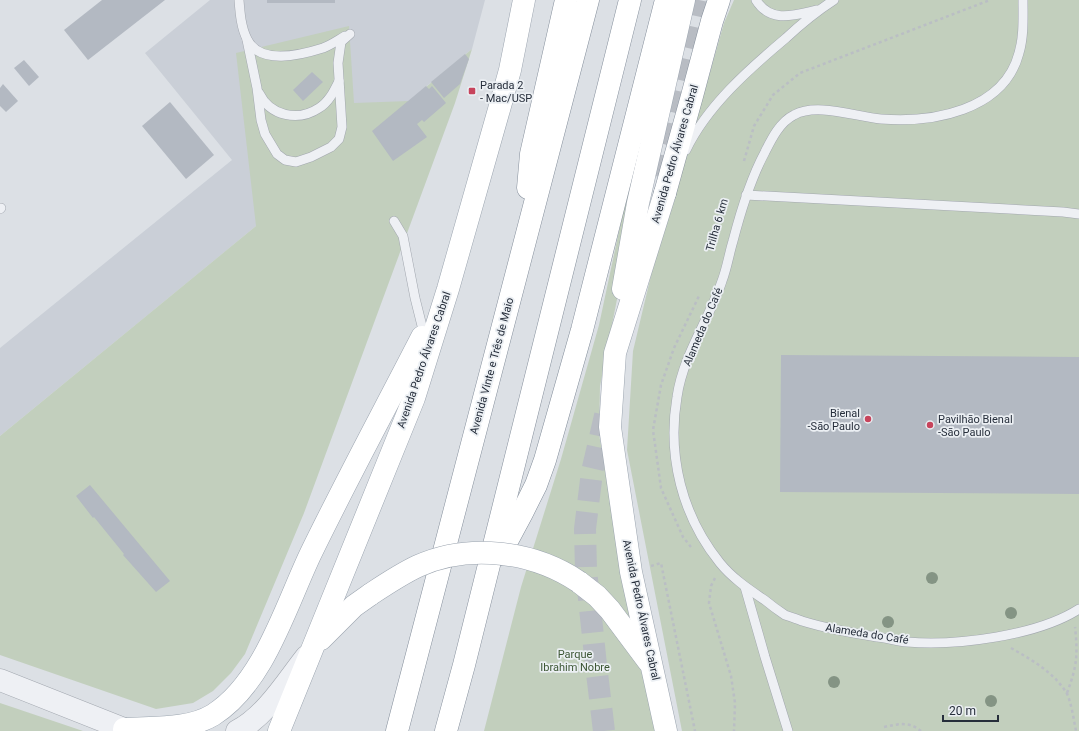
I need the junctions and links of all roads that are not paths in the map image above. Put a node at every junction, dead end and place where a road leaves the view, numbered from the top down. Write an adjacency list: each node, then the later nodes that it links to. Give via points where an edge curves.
1 (239, 0): 13 (lane)
2 (524, 0): 21 (main road, Avenida Pedro Álvares Cabral, via 510,70)
3 (566, 0): 20 (main road, via 531,154)
4 (588, 0): 20 (main road, Avenida Vinte e Três de Maio)
5 (630, 0): 24 (main road)
6 (666, 0): 24 (main road, via 582,330 545,460 536,485)
7 (684, 0): 23 (main road, via 638,203 616,333)
8 (719, 0): 16 (main road, Avenida Pedro Álvares Cabral)
9 (756, 0): 12 (lane, via 773,15 790,16)
10 (834, 0): 12 (lane)
11 (1023, 0): 17 (lane, Alameda do Café, via 1023,36 1019,56 1010,75 997,90 980,103 950,114 925,118 883,119 819,110 795,114 779,128 754,174)
12 (819, 10): 16 (lane, via 734,84 690,140)
13 (247, 40): 14 (lane, via 266,56 291,56 324,48 350,34 341,42); 15 (lane)
14 (339, 80): 15 (lane, via 331,96 320,108 298,116 271,108 262,100); 15 (lane, via 342,127 339,139 331,147 296,162 285,160 277,154 265,134)
15 (257, 88)
16 (665, 193): 23 (main road, Avenida Pedro Álvares Cabral)
17 (746, 196): 18 (lane); 25 (lane, Alameda do Café, via 722,281 687,358 677,396 674,428 675,460 682,495 698,530 721,565)
18 (1079, 214)
19 (394, 221): 22 (lane, via 403,236)
20 (522, 255): 33 (main road, Avenida Vinte e Três de Maio, via 434,582)
21 (448, 289): 22 (main road); 27 (main road, Avenida Pedro Álvares Cabral, via 414,398)
22 (424, 334): 30 (main road, via 310,554 270,645 241,689 225,706 194,723)
23 (615, 353): 28 (main road, Avenida Pedro Álvares Cabral, via 610,427 631,572)
24 (485, 581): 34 (main road)
25 (745, 587): 26 (lane, Alameda do Café, via 787,616 827,629 908,642 952,642 993,637 1041,627); 36 (lane)
26 (1076, 610)
27 (314, 646): 28 (main road, bridge, via 354,606 395,578 445,557 493,553 534,560 579,582 610,610); 31 (street, via 268,706); 32 (main road, Avenida Pedro Álvares Cabral)
28 (653, 667): 35 (main road, Avenida Pedro Álvares Cabral)
29 (0, 680): 30 (street)
30 (126, 730)
31 (238, 731)
32 (279, 731)
33 (397, 731)
34 (446, 731)
35 (666, 731)
36 (788, 731)

